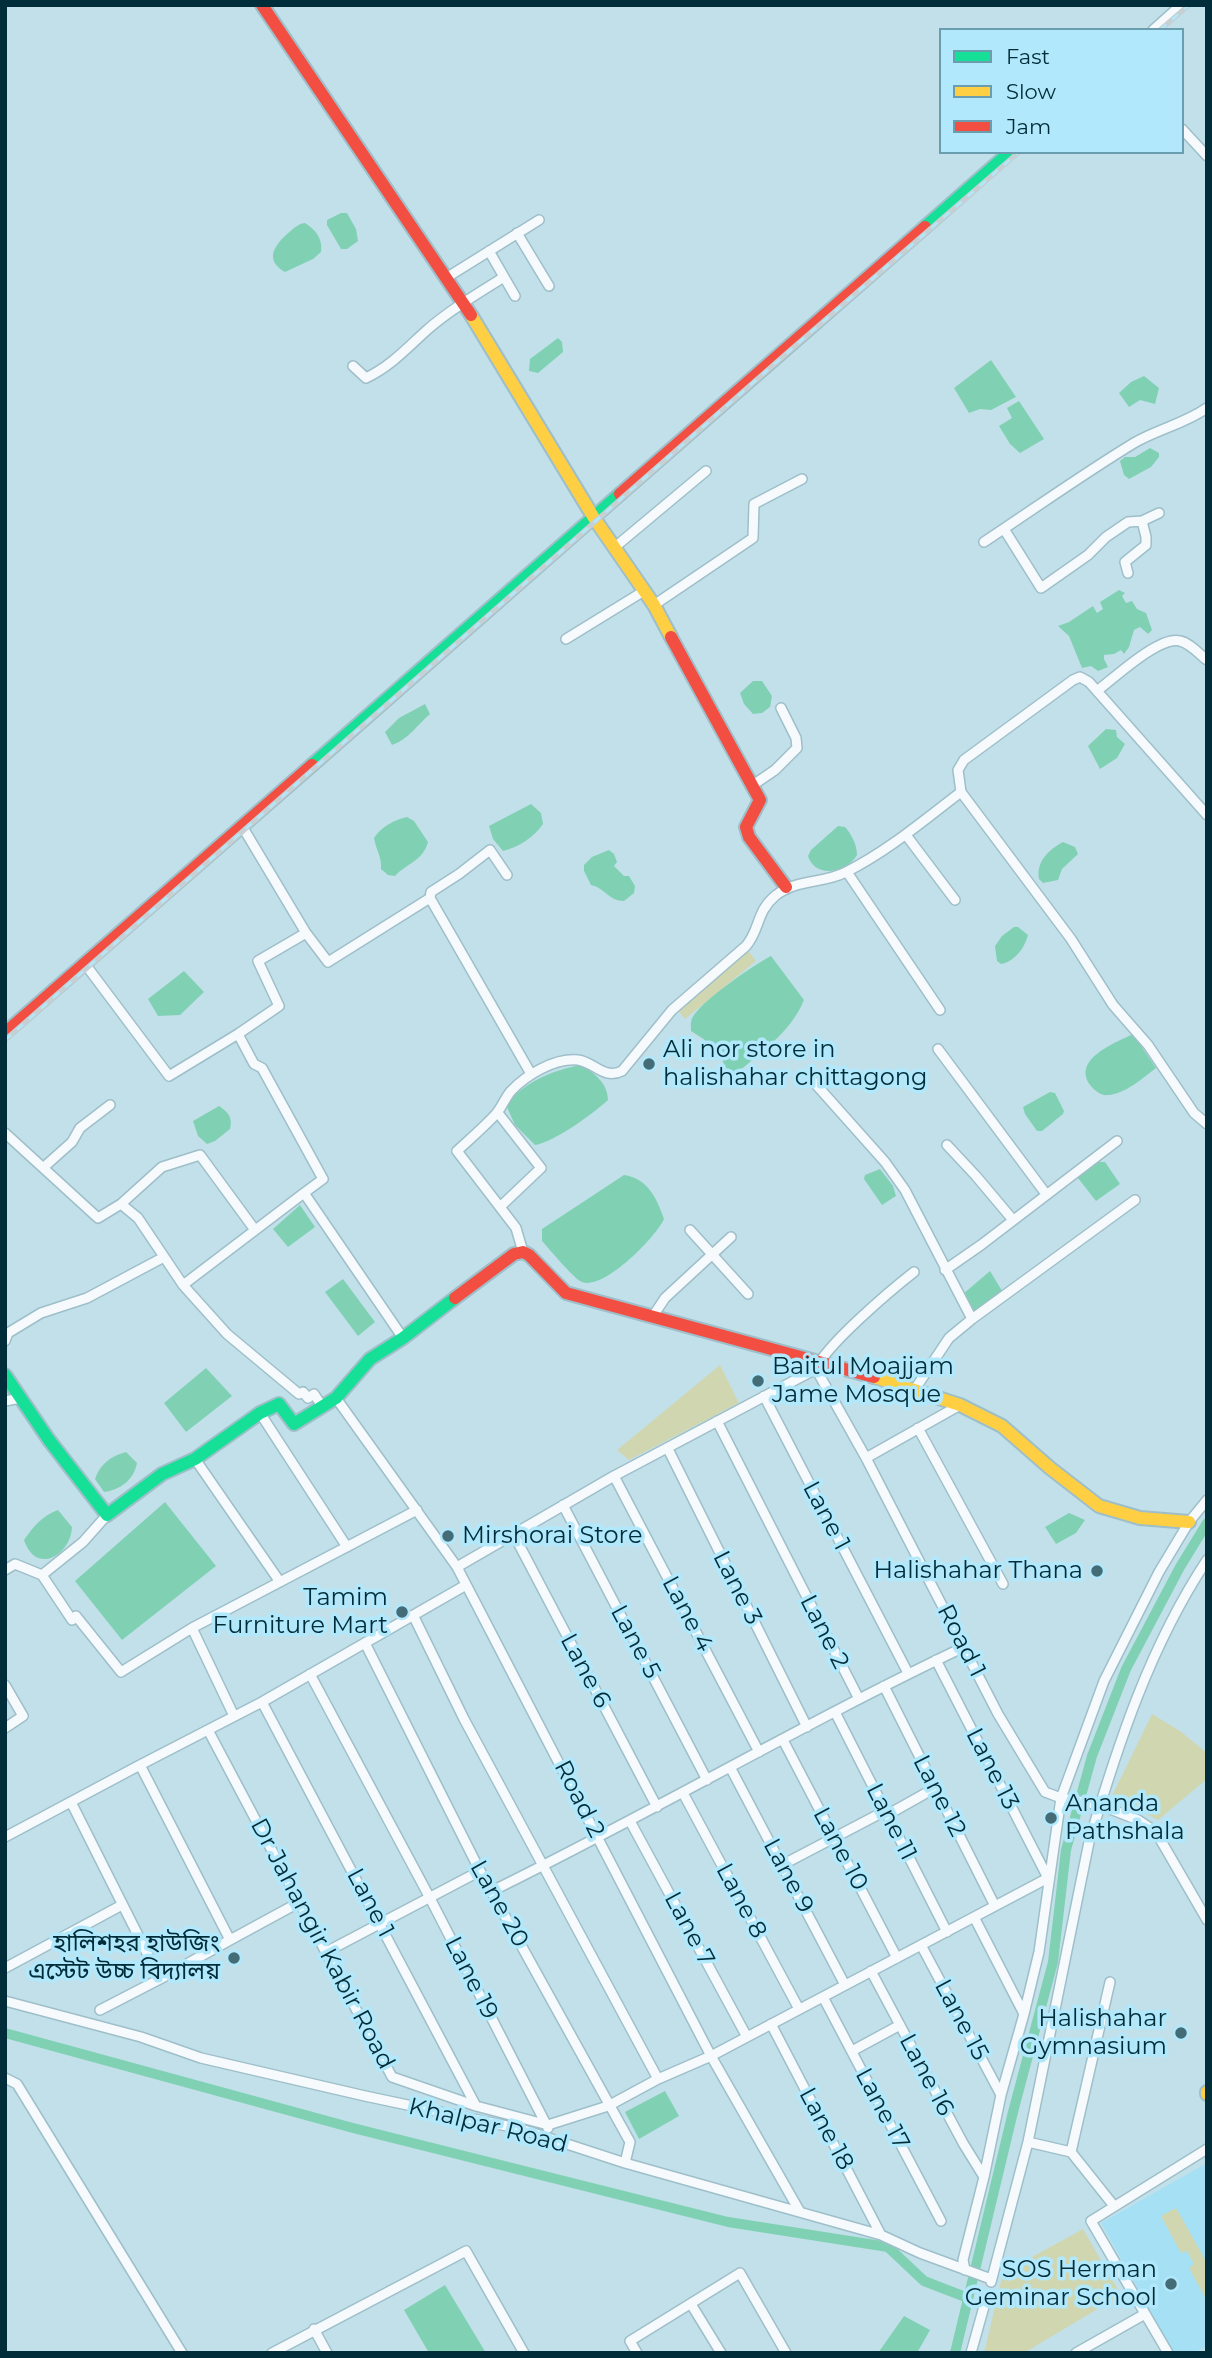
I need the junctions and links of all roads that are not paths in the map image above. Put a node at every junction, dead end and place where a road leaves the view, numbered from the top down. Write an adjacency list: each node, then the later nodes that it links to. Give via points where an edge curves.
1 (262, 5): 11 (street)
2 (1181, 5): 3 (street)
3 (1155, 28)
4 (1184, 130): 6 (street)
5 (1008, 154): 20 (street)
6 (1207, 156)
7 (539, 220): 8 (street)
8 (517, 233): 9 (street); 12 (street)
9 (489, 251): 10 (street); 11 (street)
10 (504, 277): 13 (street); 14 (street)
11 (446, 278): 14 (street)
12 (549, 286)
13 (515, 296)
14 (463, 302): 15 (street, via 376,374 366,378); 20 (street)
15 (353, 366)
16 (1207, 408): 22 (street, via 1134,443)
17 (706, 471): 24 (street)
18 (802, 479): 27 (street, via 754,504 753,538)
19 (1159, 513): 21 (street)
20 (594, 519): 24 (street); 35 (street)
21 (1142, 521): 22 (street, via 1128,522 1041,588); 25 (street, via 1146,544 1125,562)
22 (1004, 528): 23 (street)
23 (984, 542)
24 (615, 547): 26 (street)
25 (1128, 573)
26 (643, 591): 27 (street); 28 (street)
27 (654, 605): 32 (street)
28 (566, 639)
29 (1207, 660): 30 (street, via 1183,641 1171,639)
30 (1097, 691): 33 (street, via 1080,677 1073,680 964,760 958,770); 34 (street)
31 (781, 708): 32 (street, via 797,748)
32 (753, 785): 39 (street, via 760,800 746,827)
33 (961, 792): 36 (street); 52 (street, via 1071,939 1113,1005)
34 (1207, 815)
35 (242, 826): 42 (street); 43 (street)
36 (906, 835): 37 (street); 41 (street)
37 (846, 872): 39 (street); 44 (street)
38 (507, 875): 40 (street, via 490,850 431,892)
39 (786, 887): 48 (street, via 758,917 746,946 672,1010 622,1071 603,1072 579,1060)
40 (430, 898): 42 (street, via 328,962); 48 (street)
41 (955, 900)
42 (306, 933): 46 (street, via 258,961 279,1006)
43 (85, 964): 45 (street); 46 (street, via 169,1076)
44 (940, 1010)
45 (5, 1033)
46 (238, 1034): 57 (street, via 254,1064 262,1068 323,1179)
47 (938, 1049): 58 (street)
48 (531, 1074): 51 (street)
49 (812, 1080): 69 (street, via 905,1190)
50 (110, 1105): 56 (street, via 80,1128 72,1142)
51 (498, 1112): 61 (street, via 541,1168); 61 (street, via 457,1151)
52 (1207, 1124)
53 (5, 1133): 56 (street)
54 (1117, 1141): 58 (street)
55 (947, 1145): 62 (street)
56 (44, 1167): 60 (street, via 98,1218)
57 (304, 1193): 63 (street); 75 (street)
58 (1046, 1194): 62 (street)
59 (1135, 1200): 74 (street)
60 (121, 1204): 63 (street, via 162,1167 200,1155); 68 (street, via 138,1218)
61 (501, 1206): 66 (street, via 516,1228)
62 (1013, 1220): 69 (street)
63 (255, 1230): 71 (street)
64 (690, 1230): 67 (street)
65 (731, 1237): 67 (street)
66 (523, 1252): 73 (street, via 566,1293); 75 (street, via 514,1254)
67 (711, 1256): 72 (street); 73 (street, via 665,1298)
68 (163, 1257): 71 (street); 76 (street, via 87,1298 40,1313 8,1333)
69 (944, 1270): 74 (street)
70 (914, 1272): 77 (street)
71 (183, 1285): 85 (street, via 227,1334 299,1394 308,1398 314,1394)
72 (748, 1294)
73 (653, 1316): 77 (street)
74 (972, 1319): 79 (street, via 949,1338)
75 (403, 1338): 82 (street, via 370,1359)
76 (5, 1342)
77 (818, 1365): 79 (street); 80 (street); 90 (street, Road 1)
78 (5, 1375): 81 (street)
79 (915, 1389): 84 (street)
80 (764, 1396): 87 (street); 112 (street, Lane 1)
81 (21, 1398): 83 (street); 96 (street)
82 (337, 1398): 85 (street); 95 (street, Road 2)
83 (5, 1401)
84 (960, 1405): 88 (street); 97 (street, via 1002,1426 1099,1506 1140,1518)
85 (322, 1406): 86 (street, via 294,1424 279,1404)
86 (260, 1413): 91 (street); 99 (street)
87 (717, 1421): 89 (street); 116 (street, Lane 2)
88 (918, 1428): 90 (street); 105 (street)
89 (667, 1449): 92 (street); 120 (street, Lane 3)
90 (866, 1458): 110 (street, Road 1)
91 (195, 1459): 96 (street, via 162,1474); 104 (street)
92 (614, 1476): 94 (street); 124 (street, Lane 4)
93 (1207, 1500): 97 (street)
94 (563, 1505): 98 (street); 127 (street, Lane 5)
95 (417, 1510): 99 (street); 101 (street, Road 2)
96 (107, 1515): 103 (street, via 83,1542)
97 (1189, 1522): 130 (street, via 1104,1681)
98 (514, 1535): 101 (street); 133 (street, Lane 6)
99 (347, 1546): 104 (street)
100 (1207, 1560): 132 (street, via 1175,1613 1135,1699)
101 (457, 1567): 106 (street, Road 2)
102 (5, 1570): 103 (street, via 15,1564)
103 (42, 1574): 108 (street, via 72,1620 76,1616 121,1672)
104 (280, 1582): 108 (street)
105 (1003, 1584)
106 (466, 1585): 107 (street); 138 (street, Road 2)
107 (413, 1615): 109 (street); 140 (street)
108 (192, 1628): 119 (street)
109 (365, 1643): 113 (street); 141 (street, Lane 20)
110 (962, 1643): 111 (street); 130 (street, Road 1, via 1045,1791)
111 (936, 1660): 112 (street); 142 (street, Lane 13)
112 (908, 1673): 115 (street)
113 (310, 1674): 117 (street); 144 (street, Lane 19)
114 (5, 1685): 121 (street, via 23,1716)
115 (884, 1686): 116 (street); 128 (street, Lane 12)
116 (859, 1699): 118 (street)
117 (262, 1702): 119 (street); 150 (street, Lane 1)
118 (835, 1712): 120 (street); 134 (street, Lane 11)
119 (234, 1716): 122 (street)
120 (807, 1727): 123 (street)
121 (5, 1728)
122 (208, 1730): 125 (street); 145 (street, Dr Jahangir Kabir Road)
123 (783, 1740): 124 (street); 137 (street, Lane 10)
124 (759, 1752): 126 (street)
125 (140, 1765): 131 (street); 152 (street)
126 (730, 1768): 127 (street); 139 (street, Lane 9)
127 (707, 1780): 129 (street)
128 (935, 1788): 134 (street); 147 (street, Lane 12)
129 (683, 1793): 133 (street); 164 (street, Lane 8)
130 (1063, 1798): 132 (street); 142 (street)
131 (72, 1802): 136 (street); 146 (street)
132 (1100, 1805): 149 (street, via 1150,1828); 178 (street)
133 (657, 1807): 135 (street)
134 (886, 1813): 137 (street); 151 (street, Lane 11)
135 (630, 1821): 138 (street); 168 (street, Lane 7)
136 (6, 1835)
137 (834, 1837): 139 (street); 155 (street, Lane 10)
138 (599, 1838): 140 (street); 170 (street, Road 2)
139 (782, 1865): 160 (street, Lane 9)
140 (543, 1866): 143 (street); 172 (street)
141 (480, 1871): 143 (street, Lane 20); 144 (street)
142 (1048, 1878): 147 (street); 165 (street, via 1039,1952)
143 (492, 1891): 175 (street, Lane 20)
144 (430, 1898): 150 (street); 176 (street, Lane 19)
145 (298, 1903): 152 (street); 154 (street, Dr Jahangir Kabir Road)
146 (122, 1905): 156 (street); 158 (street)
147 (995, 1906): 148 (street)
148 (974, 1917): 151 (street); 165 (street)
149 (1207, 1920)
150 (382, 1924): 154 (street); 174 (street, Lane 1)
151 (947, 1932): 153 (street)
152 (230, 1940): 158 (street)
153 (921, 1945): 155 (street); 173 (street, Lane 15)
154 (326, 1952): 174 (street, Dr Jahangir Kabir Road, via 392,2077)
155 (897, 1958): 157 (street)
156 (5, 1968)
157 (871, 1971): 160 (street); 167 (street, Lane 16)
158 (160, 1979): 163 (street)
159 (1110, 1982): 180 (street)
160 (845, 1985): 161 (street)
161 (823, 1997): 164 (street); 169 (street, Lane 17)
162 (5, 2001): 177 (street, Khalpar Road, via 201,2058)
163 (100, 2010)
164 (799, 2010): 166 (street)
165 (1024, 2014): 173 (street)
166 (771, 2024): 168 (street); 186 (street, Lane 18)
167 (900, 2025): 169 (street); 182 (street, Lane 16)
168 (747, 2037): 170 (street)
169 (852, 2051): 185 (street, Lane 17)
170 (711, 2056): 172 (street); 184 (street, Road 2)
171 (5, 2078): 192 (street, via 16,2084)
172 (658, 2080): 175 (street)
173 (1001, 2095): 182 (street)
174 (476, 2106): 176 (street, Dr Jahangir Kabir Road)
175 (608, 2106): 176 (street); 181 (street, Lane 20, via 630,2142)
176 (548, 2125): 177 (street)
177 (548, 2138): 181 (street, Khalpar Road)
178 (1028, 2142): 180 (street); 187 (street, Khalpar Road, via 989,2280)
179 (1207, 2149): 183 (street)
180 (1071, 2152): 183 (street)
181 (625, 2163): 184 (street, Khalpar Road)
182 (984, 2177): 187 (street, via 963,2260)
183 (1114, 2206): 190 (street, via 1091,2221)
184 (800, 2212): 186 (street, Khalpar Road)
185 (941, 2221)
186 (881, 2235): 187 (street, Khalpar Road)
187 (965, 2270)
188 (985, 2303): 199 (street)
189 (691, 2304): 196 (street, via 630,2342); 197 (street); 198 (street, via 740,2273)
190 (1145, 2314): 200 (street); 201 (street)
191 (314, 2329): 193 (street); 194 (street); 195 (street, via 466,2251)
192 (182, 2353)
193 (272, 2353)
194 (327, 2353)
195 (524, 2353)
196 (637, 2353)
197 (721, 2353)
198 (786, 2353)
199 (971, 2353)
200 (1076, 2353)
201 (1168, 2353)

